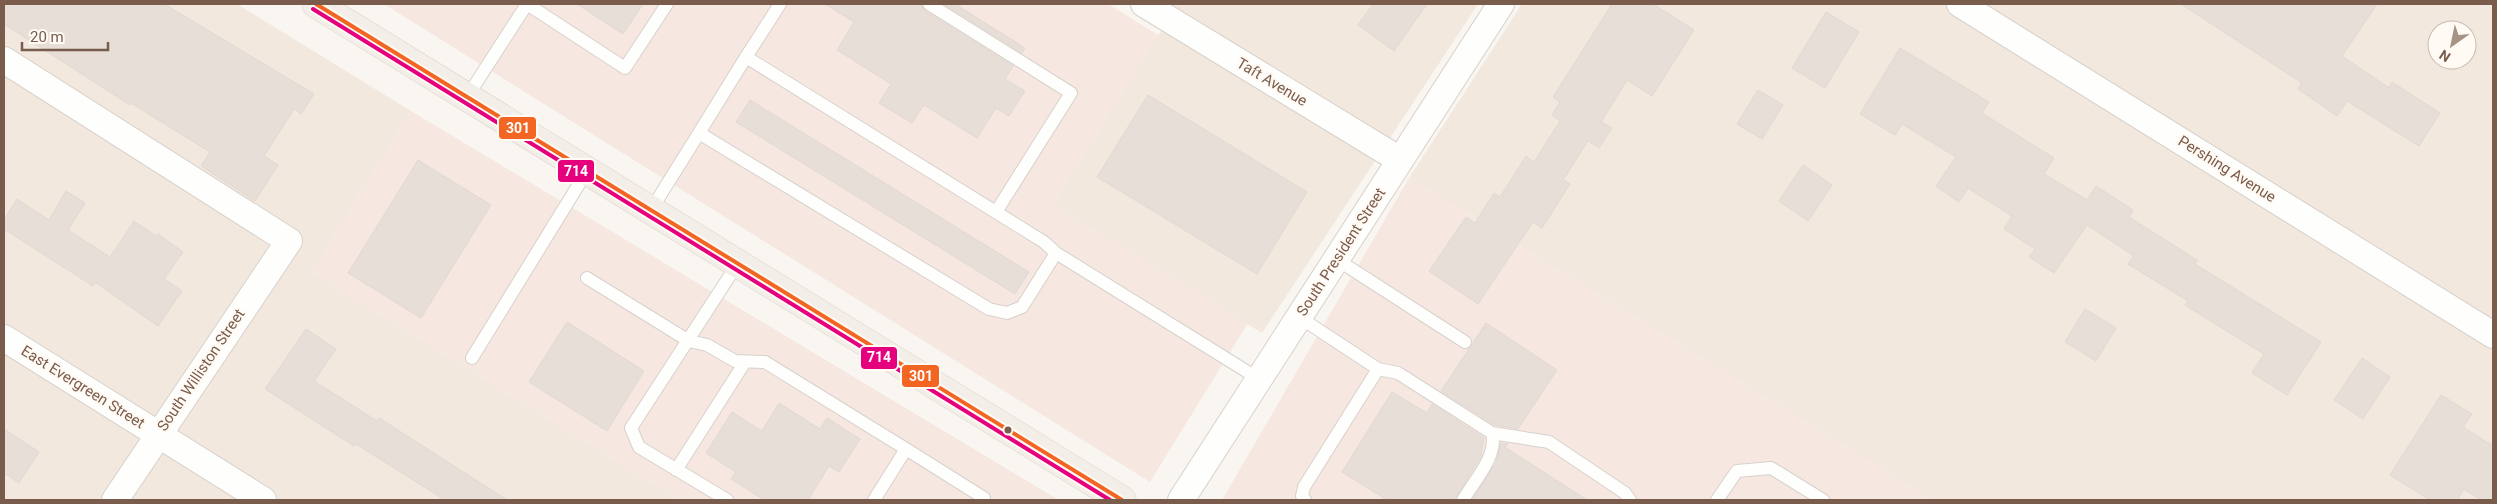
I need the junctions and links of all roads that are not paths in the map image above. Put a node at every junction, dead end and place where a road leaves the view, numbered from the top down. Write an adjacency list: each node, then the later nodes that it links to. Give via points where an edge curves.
1 (316, 4): 11 (main road)
2 (527, 4): 3 (lane, via 625,68); 11 (lane)
3 (667, 4)
4 (780, 4): 9 (lane)
5 (930, 4): 16 (lane, via 1071,93)
6 (1144, 4): 13 (street, Taft Avenue)
7 (1501, 4): 13 (street, South President Street)
8 (1960, 4): 22 (street, Pershing Avenue)
9 (746, 57): 12 (lane); 16 (lane)
10 (4, 60): 31 (street, South Williston Street, via 289,241)
11 (467, 97): 14 (main road)
12 (699, 133): 15 (lane); 17 (lane, via 990,309 1007,313 1022,307)
13 (1400, 160): 18 (street, South President Street)
14 (587, 171): 15 (main road); 26 (lane)
15 (651, 210): 19 (main road)
16 (996, 212): 17 (lane)
17 (1056, 253): 29 (lane)
18 (1336, 259): 21 (street, South President Street); 25 (lane)
19 (738, 263): 24 (lane); 39 (main road)
20 (587, 278): 24 (lane)
21 (1299, 317): 28 (lane); 29 (street, South President Street)
22 (2493, 335)
23 (4, 338): 31 (street, East Evergreen Street)
24 (689, 341): 27 (lane, via 707,345 735,361); 33 (lane, via 632,428 639,447)
25 (1465, 342)
26 (472, 358)
27 (745, 362): 32 (lane, via 765,362); 33 (lane)
28 (1378, 369): 30 (lane, via 1398,373); 41 (lane, via 1304,487 1302,496)
29 (1259, 379): 40 (street, South President Street)
30 (1492, 433): 42 (lane, via 1493,451); 43 (lane, via 1549,442 1625,493)
31 (158, 434): 34 (street, South Williston Street); 35 (street, East Evergreen Street)
32 (906, 449): 37 (lane); 38 (lane, via 984,498)
33 (676, 470): 36 (lane)
34 (115, 500)
35 (263, 500)
36 (727, 500)
37 (874, 500)
38 (982, 500)
39 (1122, 500)
40 (1181, 500)
41 (1305, 500)
42 (1462, 500)
43 (1630, 500)
44 (1717, 500): 45 (lane, via 1737,470 1771,468)
45 (1823, 500)

